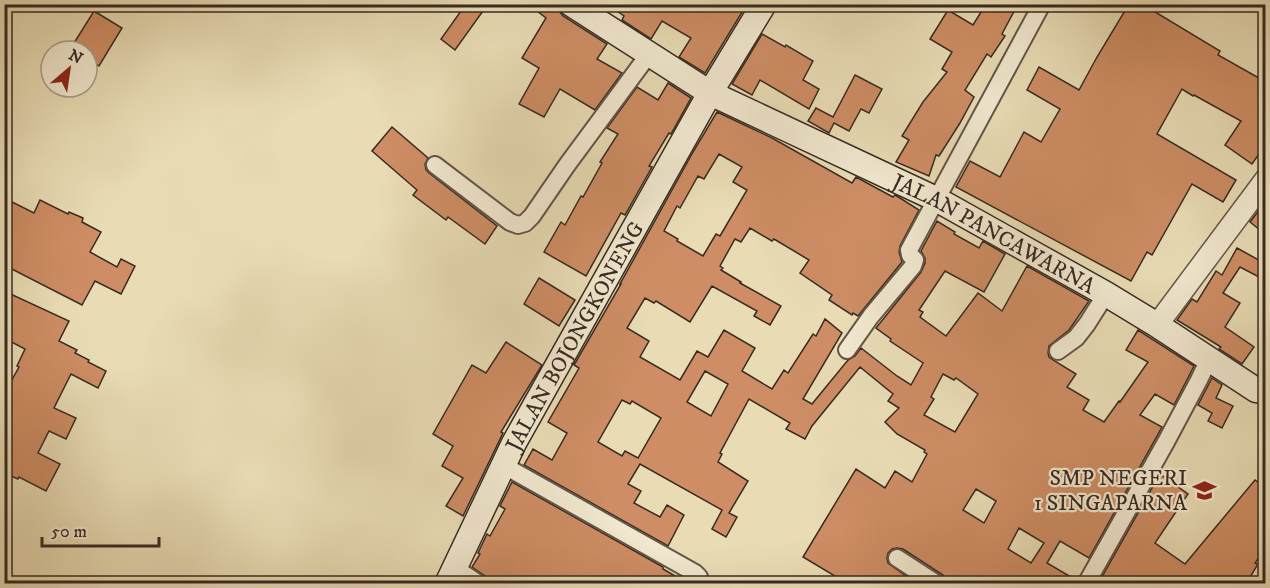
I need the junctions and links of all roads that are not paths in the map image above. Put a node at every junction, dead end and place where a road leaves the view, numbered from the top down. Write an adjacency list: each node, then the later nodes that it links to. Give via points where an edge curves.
1 (571, 4): 4 (main road, JALAN PANCAWARNA)
2 (764, 4): 5 (main road, JALAN BOJONGKONENG)
3 (1042, 4): 8 (street)
4 (649, 54): 5 (main road, JALAN PANCAWARNA); 6 (street, via 525,223 510,222)
5 (710, 93): 8 (main road, JALAN PANCAWARNA); 15 (main road, JALAN BOJONGKONENG)
6 (435, 165)
7 (1266, 179): 10 (street)
8 (936, 199): 9 (main road, JALAN PANCAWARNA); 11 (street, via 909,250 915,260 913,266)
9 (1106, 294): 10 (main road, JALAN PANCAWARNA); 12 (street, via 1076,338)
10 (1157, 325): 13 (main road, JALAN PANCAWARNA)
11 (847, 350)
12 (1058, 351)
13 (1209, 359): 14 (main road, JALAN PANCAWARNA, via 1256,390); 21 (street)
14 (1266, 391)
15 (503, 465): 17 (main road, JALAN BOJONGKONENG); 19 (street, via 695,573)
16 (897, 558): 20 (street)
17 (451, 576): 18 (street)
18 (478, 584)
19 (700, 584)
20 (937, 584)
21 (1086, 584)

